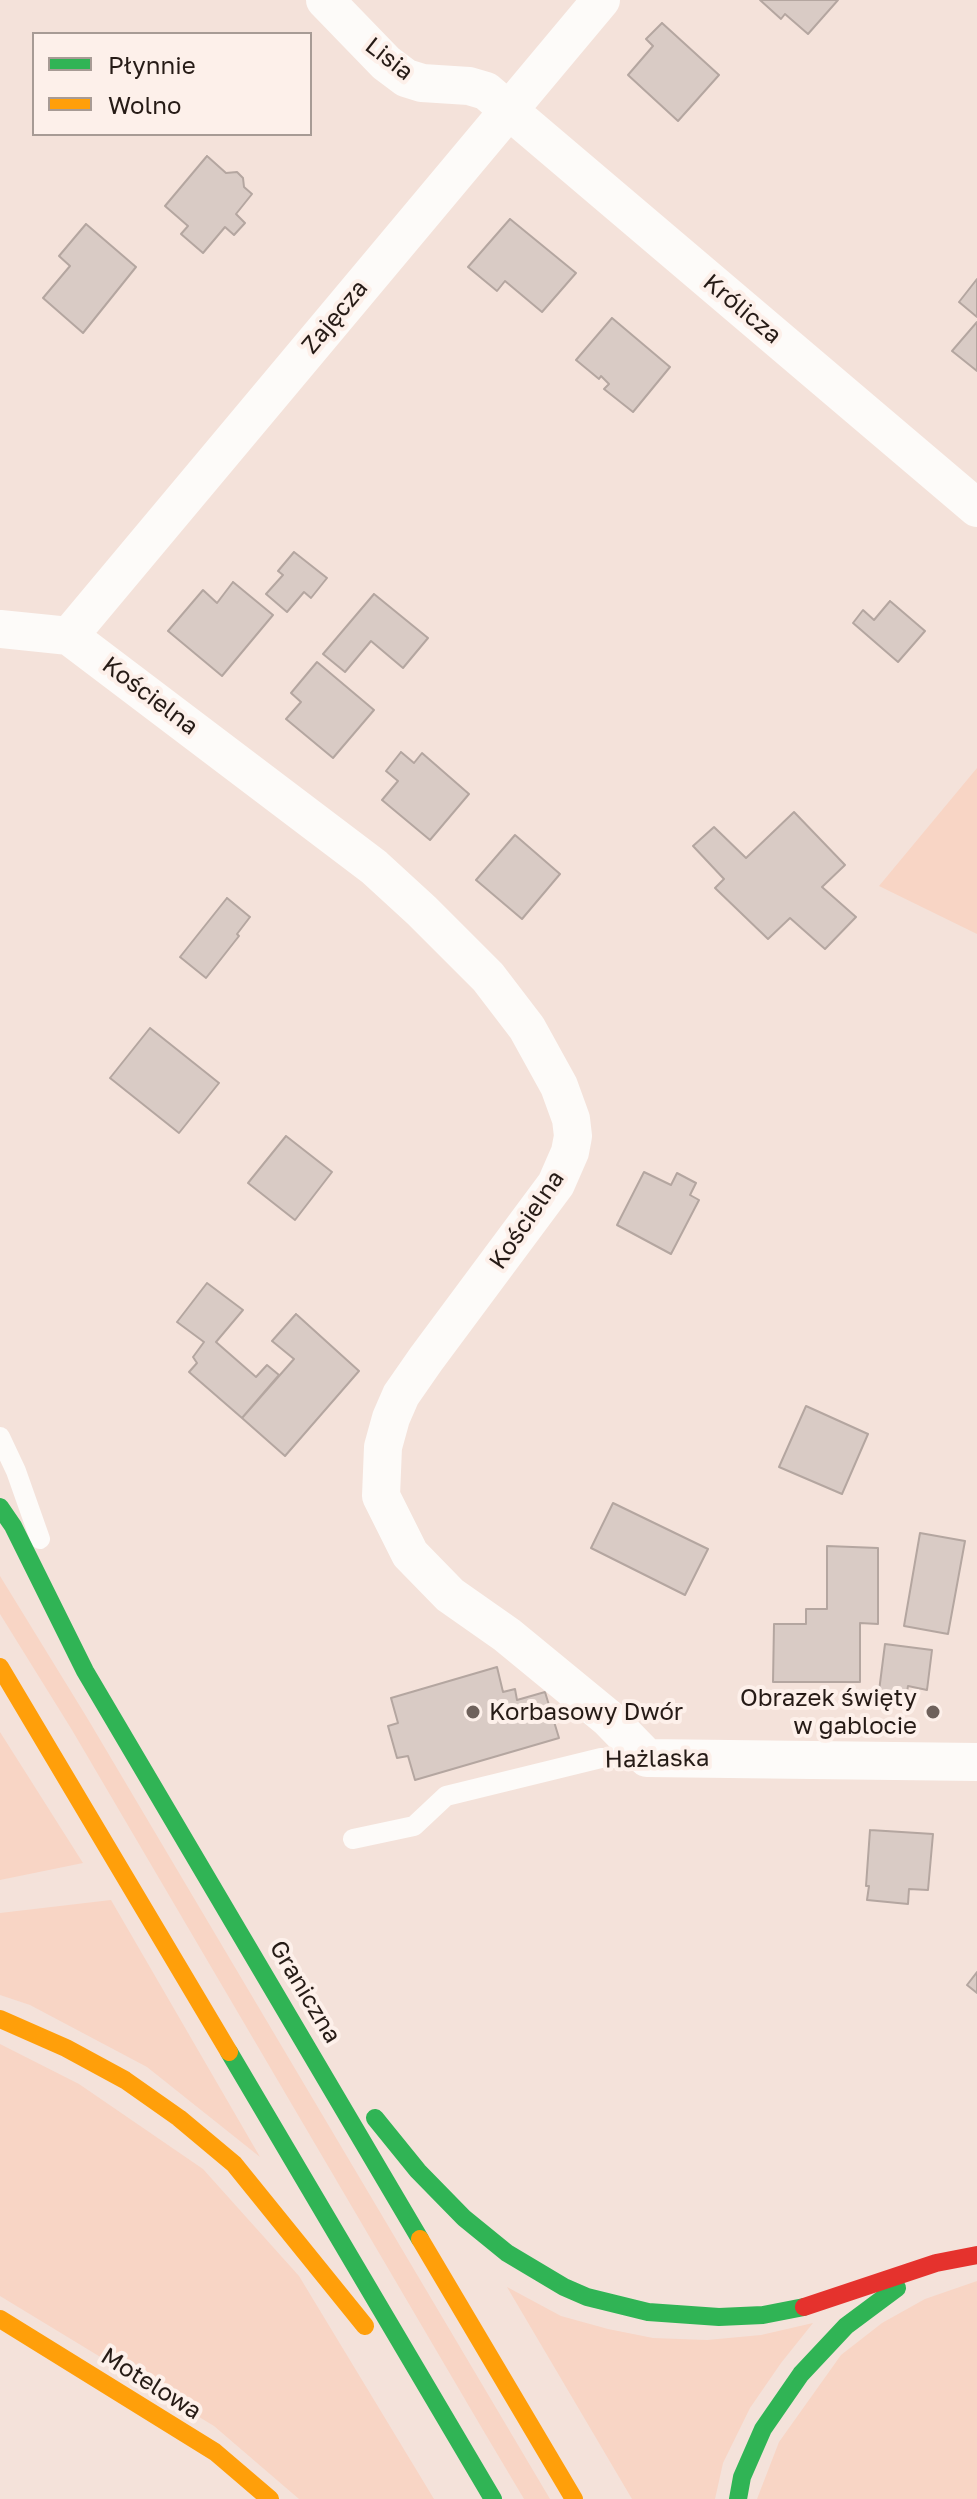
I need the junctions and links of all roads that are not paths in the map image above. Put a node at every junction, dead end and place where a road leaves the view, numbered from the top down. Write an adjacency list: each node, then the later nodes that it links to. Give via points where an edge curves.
1 (325, 0): 3 (street, Lisia, via 406,78 486,91)
2 (601, 0): 3 (street, Zajęcza)
3 (508, 110): 4 (street, Królicza); 6 (street, Zajęcza)
4 (977, 508)
5 (0, 629): 6 (street)
6 (69, 636): 11 (street, Kościelna, via 374,867 488,977 549,1065 571,1119 573,1136 564,1169 401,1395 383,1447 381,1496 410,1554 450,1595 608,1718)
7 (0, 1437): 10 (lane)
8 (0, 1507): 10 (main road, Graniczna)
9 (0, 1667): 19 (main road)
10 (85, 1671): 14 (main road, Graniczna)
11 (647, 1758): 12 (street, Hażlaska); 13 (lane, Hażlaska, via 601,1758 446,1796 414,1826)
12 (977, 1762)
13 (353, 1839)
14 (292, 2018): 17 (main road, via 418,2171 464,2218 507,2253 587,2297 648,2312 763,2315); 22 (main road, Graniczna)
15 (0, 2019): 19 (main road, via 125,2080 234,2164)
16 (977, 2255): 17 (main road)
17 (936, 2263): 23 (main road, via 846,2326 801,2374 763,2429)
18 (0, 2319): 20 (main road, Motelowa, via 215,2452)
19 (458, 2441): 21 (main road)
20 (270, 2499)
21 (493, 2499)
22 (574, 2499)
23 (738, 2499)

